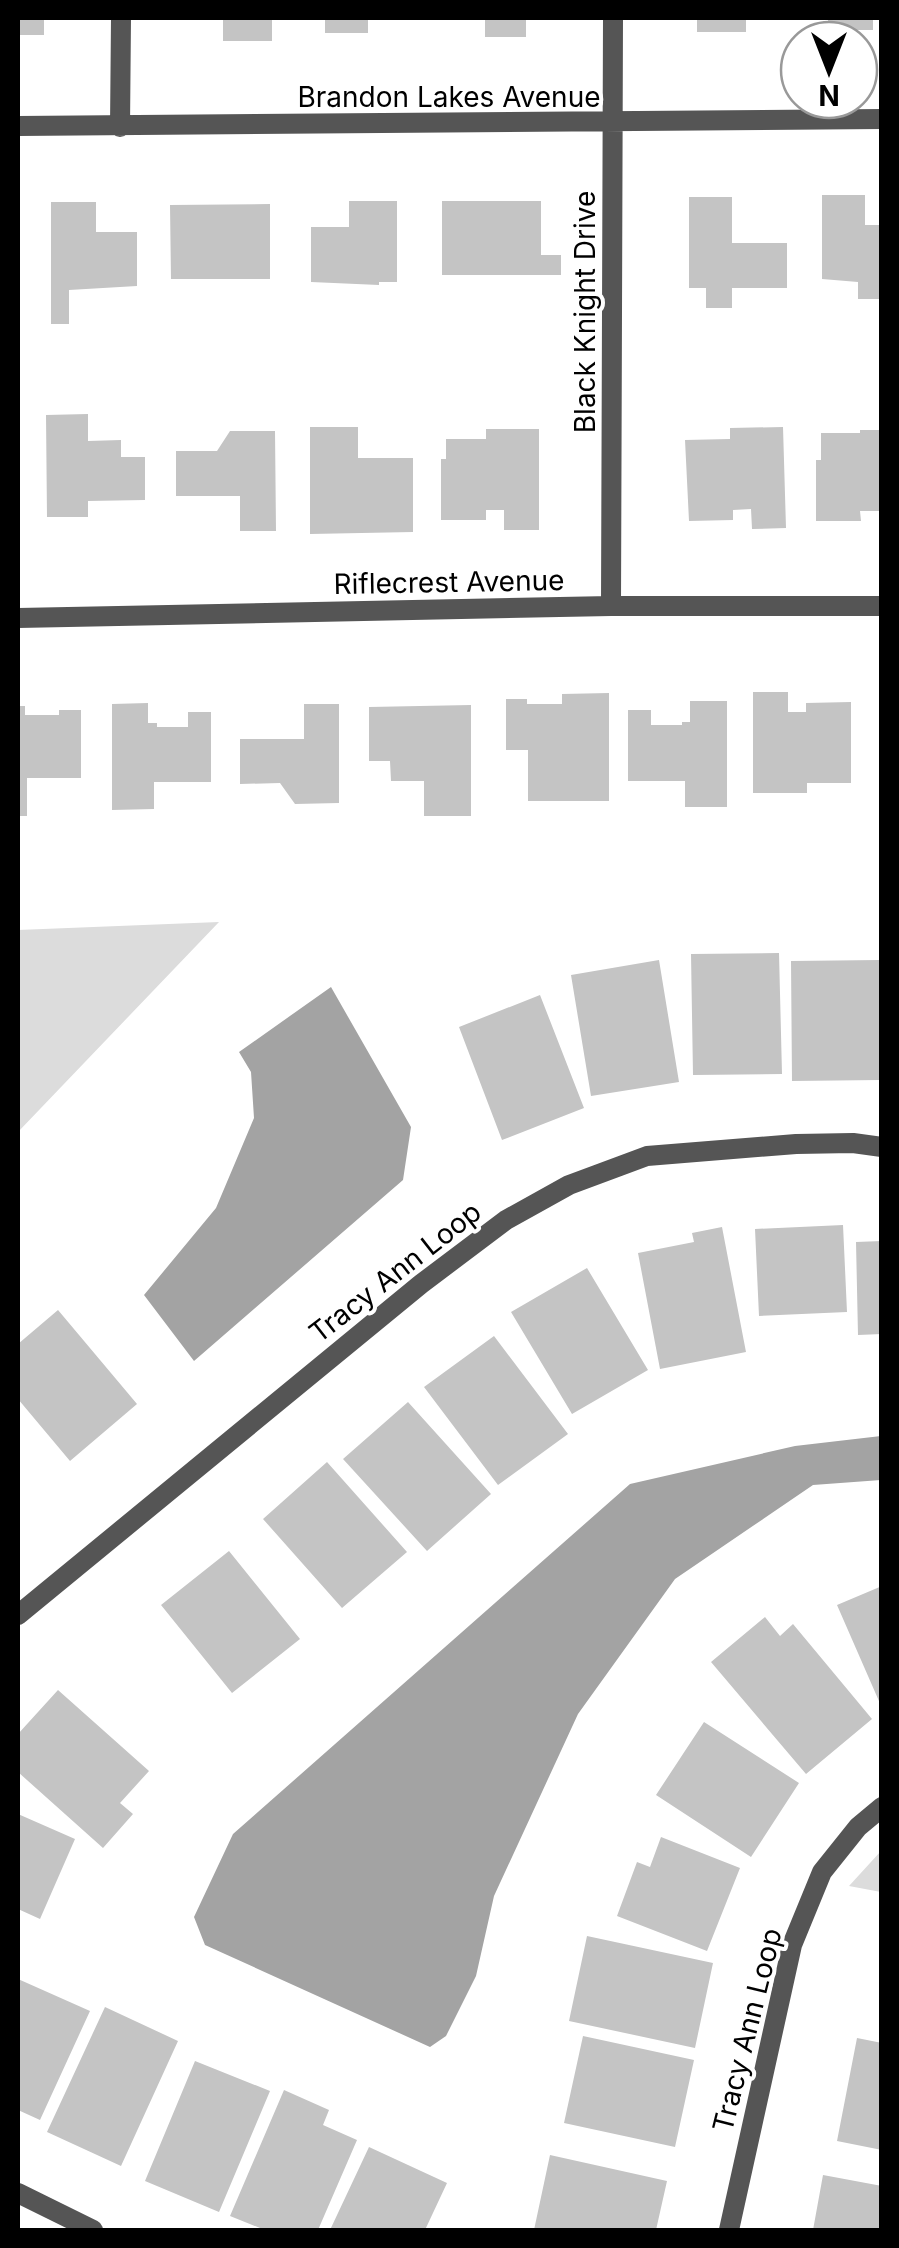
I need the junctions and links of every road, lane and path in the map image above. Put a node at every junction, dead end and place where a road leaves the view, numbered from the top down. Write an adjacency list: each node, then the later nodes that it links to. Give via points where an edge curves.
1 (121, 18): 6 (street)
2 (613, 18): 4 (street, Black Knight Drive)
3 (882, 119): 4 (street, Brandon Lakes Avenue)
4 (613, 124): 6 (street, Brandon Lakes Avenue); 7 (street, Black Knight Drive)
5 (18, 126): 6 (street, Brandon Lakes Avenue)
6 (120, 127)
7 (611, 606): 8 (street, Riflecrest Avenue); 9 (street, Riflecrest Avenue)
8 (882, 606)
9 (18, 618)
10 (882, 1147): 11 (street, Tracy Ann Loop, via 796,1144 646,1156 569,1185 506,1220 421,1284)
11 (18, 1616)
12 (882, 1807): 15 (street, Tracy Ann Loop, via 822,1872 792,1945)
13 (18, 2194): 14 (street)
14 (93, 2230)
15 (729, 2230)

